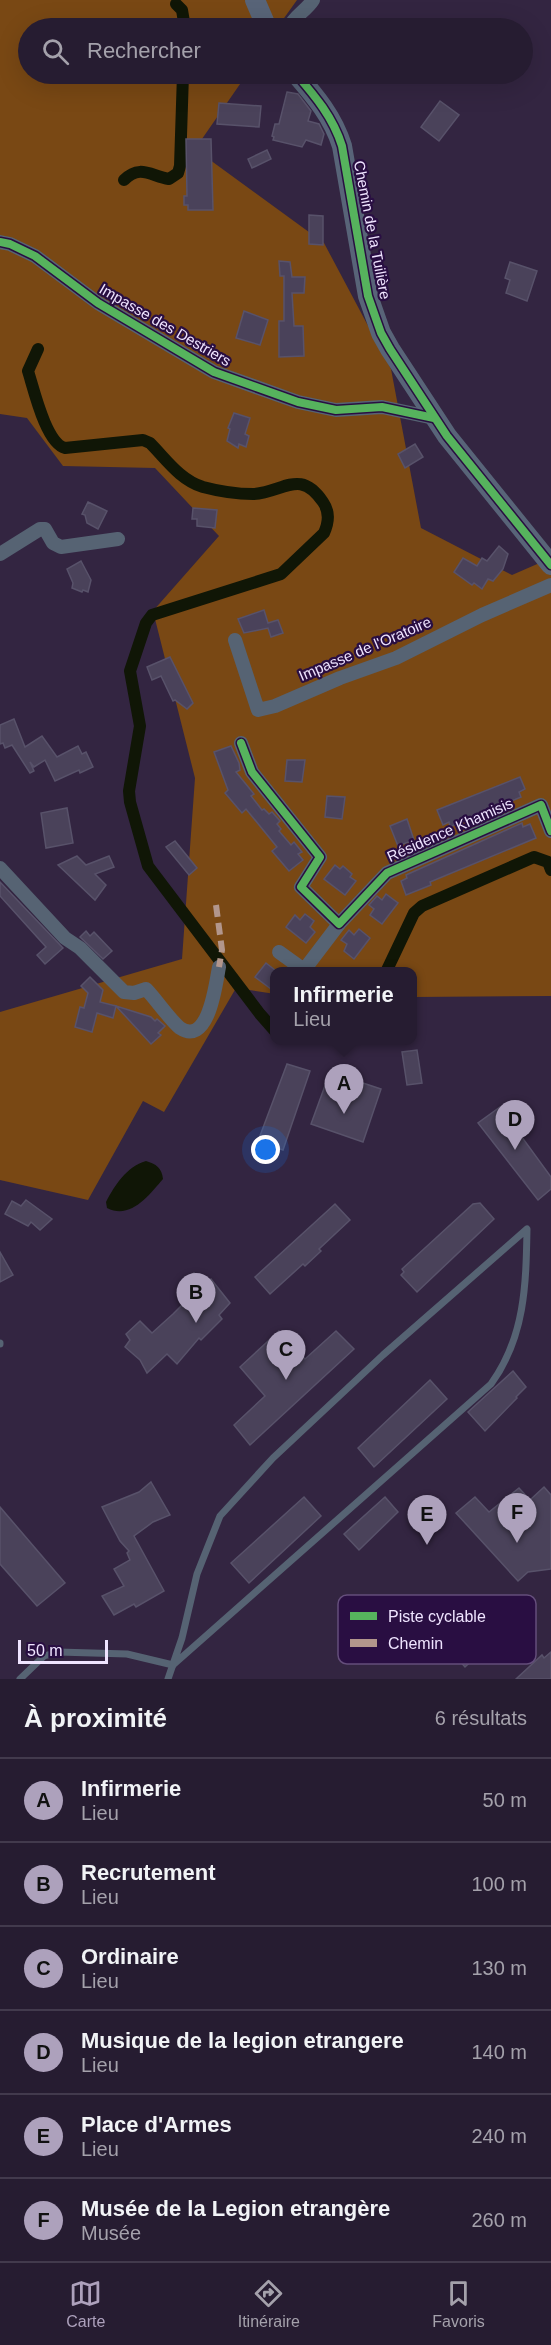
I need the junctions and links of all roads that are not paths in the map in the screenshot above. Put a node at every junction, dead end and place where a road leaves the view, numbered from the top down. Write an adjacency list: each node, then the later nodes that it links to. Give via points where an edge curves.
1 (255, 0): 3 (street)
2 (314, 0): 4 (street)
3 (263, 18)
4 (295, 18)
5 (304, 84): 7 (street, Chemin de la Tuilière, via 324,108 342,146 368,296 390,350)
6 (0, 242): 7 (street, Impasse des Destriers, via 35,256 98,303 214,372 298,402 336,410 382,407)
7 (434, 418): 10 (street, Chemin de la Tuilière)
8 (117, 539): 9 (street, via 61,548 45,529 40,529)
9 (0, 554)
10 (551, 565)
11 (551, 585): 12 (street, Impasse de l'Oratoire, via 396,658 258,710)
12 (235, 639)
13 (241, 743): 16 (street, via 252,772 320,857 301,887)
14 (551, 831): 16 (street, Résidence Khamisis, via 541,805 531,809 387,873)
15 (0, 868): 18 (street, via 65,938 124,992 146,989 181,1028 191,1031 201,1026 211,1008)
16 (339, 924): 20 (street)
17 (279, 952): 19 (street)
18 (219, 967)
19 (300, 967)
20 (306, 967)
21 (173, 1665): 21 (lane, via 197,1574 220,1516 281,1450 527,1229 526,1275 517,1332 505,1364 490,1384); 22 (lane, via 127,1654 58,1652 44,1656); 23 (lane)
22 (20, 1679)
23 (168, 1679)

